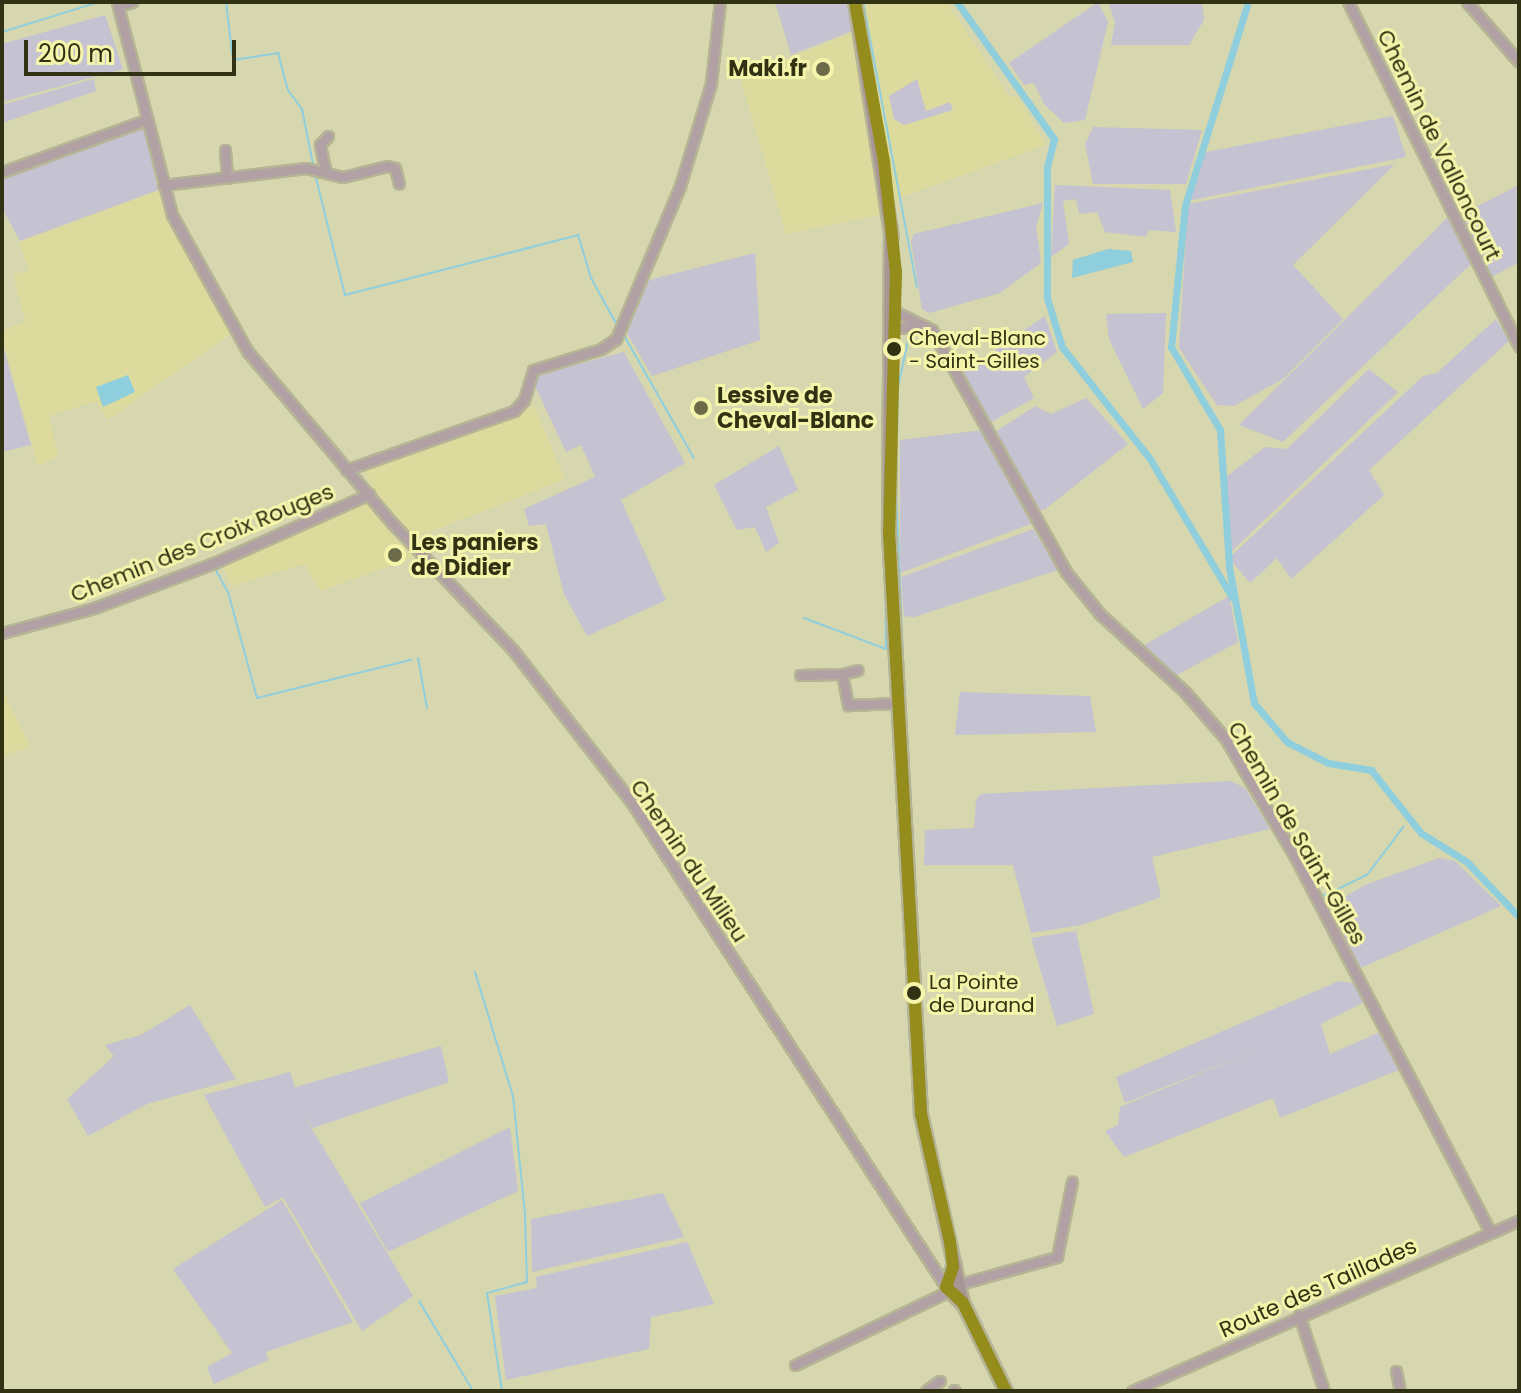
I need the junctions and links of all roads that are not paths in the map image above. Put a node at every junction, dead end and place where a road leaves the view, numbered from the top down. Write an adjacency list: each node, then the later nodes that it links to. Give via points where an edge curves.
1 (132, 2): 6 (street)
2 (720, 2): 20 (street, via 711,83 680,186 616,339 601,349 533,370 524,400 514,411)
3 (855, 2): 16 (main road)
4 (1348, 2): 19 (street, Chemin de Valloncourt)
5 (1467, 2): 7 (street)
6 (118, 4): 8 (street, Chemin du Milieu)
7 (1519, 62)
8 (146, 120): 12 (street); 15 (street, Chemin du Milieu)
9 (328, 136): 11 (street, via 320,145)
10 (225, 150): 13 (street)
11 (325, 169): 13 (street); 14 (street, via 343,177 395,168)
12 (2, 172)
13 (227, 178): 15 (street)
14 (399, 184)
15 (163, 185): 20 (street, Chemin du Milieu, via 183,240 248,352)
16 (891, 229): 17 (main road); 17 (main road)
17 (894, 319): 18 (street); 18 (street); 26 (main road, via 889,532)
18 (925, 326): 29 (street, Chemin de Saint-Gilles, via 941,342 1030,515 1066,572 1100,614 1185,692 1225,738 1315,894)
19 (1519, 347)
20 (346, 470): 21 (street, Chemin du Milieu)
21 (369, 494): 22 (street, Chemin des Croix Rouges, via 200,568 94,608); 30 (street, Chemin du Milieu, via 506,641 632,803)
22 (2, 633)
23 (858, 670): 24 (street)
24 (842, 674): 25 (street); 26 (street, via 848,705)
25 (800, 675)
26 (898, 703): 30 (main road, via 921,1114)
27 (1072, 1181): 30 (street, via 1057,1257)
28 (1519, 1220): 29 (street, Route des Taillades)
29 (1490, 1232): 31 (street, Route des Taillades)
30 (951, 1283): 32 (street); 36 (main road)
31 (1299, 1315): 37 (street, Route des Taillades); 38 (street)
32 (795, 1365)
33 (1396, 1371): 39 (street)
34 (940, 1381): 35 (street)
35 (926, 1391)
36 (1006, 1391)
37 (1132, 1391)
38 (1324, 1391)
39 (1400, 1391)

